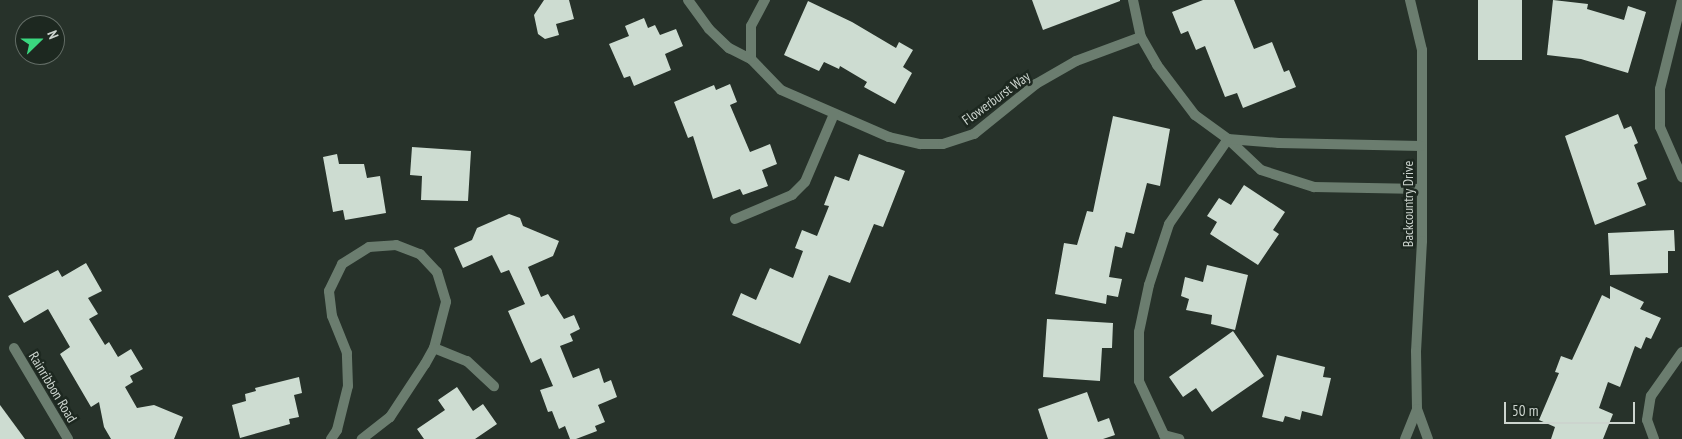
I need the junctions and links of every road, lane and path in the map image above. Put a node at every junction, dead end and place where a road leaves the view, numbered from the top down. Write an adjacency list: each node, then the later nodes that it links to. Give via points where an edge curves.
1 (688, 0): 7 (street, Flowerburst Way, via 722,42)
2 (765, 0): 7 (street, via 751,26)
3 (1133, 0): 6 (street)
4 (1410, 0): 10 (street, Backcountry Drive, via 1422,50)
5 (1682, 0): 11 (street, via 1660,89 1660,127)
6 (1141, 37): 8 (street, Flowerburst Way, via 1076,61 1036,84 974,134 943,144 920,144 890,137); 9 (street, via 1157,65 1194,115)
7 (751, 59): 8 (street, Flowerburst Way, via 781,90)
8 (834, 114): 13 (street, via 805,182 792,195)
9 (1228, 139): 10 (street); 12 (street, via 1261,170 1314,187); 19 (street, via 1169,224 1149,285 1139,332 1139,381)
10 (1421, 146): 12 (street, Backcountry Drive)
11 (1682, 178)
12 (1422, 190): 18 (street, Backcountry Drive)
13 (734, 219)
14 (14, 348): 20 (street, Rainribbon Road)
15 (434, 348): 17 (street, via 467,361); 21 (street, via 446,302 436,272 420,254 396,245 369,247 342,264 329,291 332,316 346,353 348,386 337,430); 22 (street, via 390,417)
16 (1682, 352): 26 (street, via 1651,396 1647,420)
17 (494, 386)
18 (1417, 409): 24 (street, Backcountry Drive); 25 (street, Backcountry Drive)
19 (1165, 437): 23 (street)
20 (68, 439)
21 (331, 439)
22 (362, 439)
23 (1179, 439)
24 (1405, 439)
25 (1428, 439)
26 (1654, 439)

